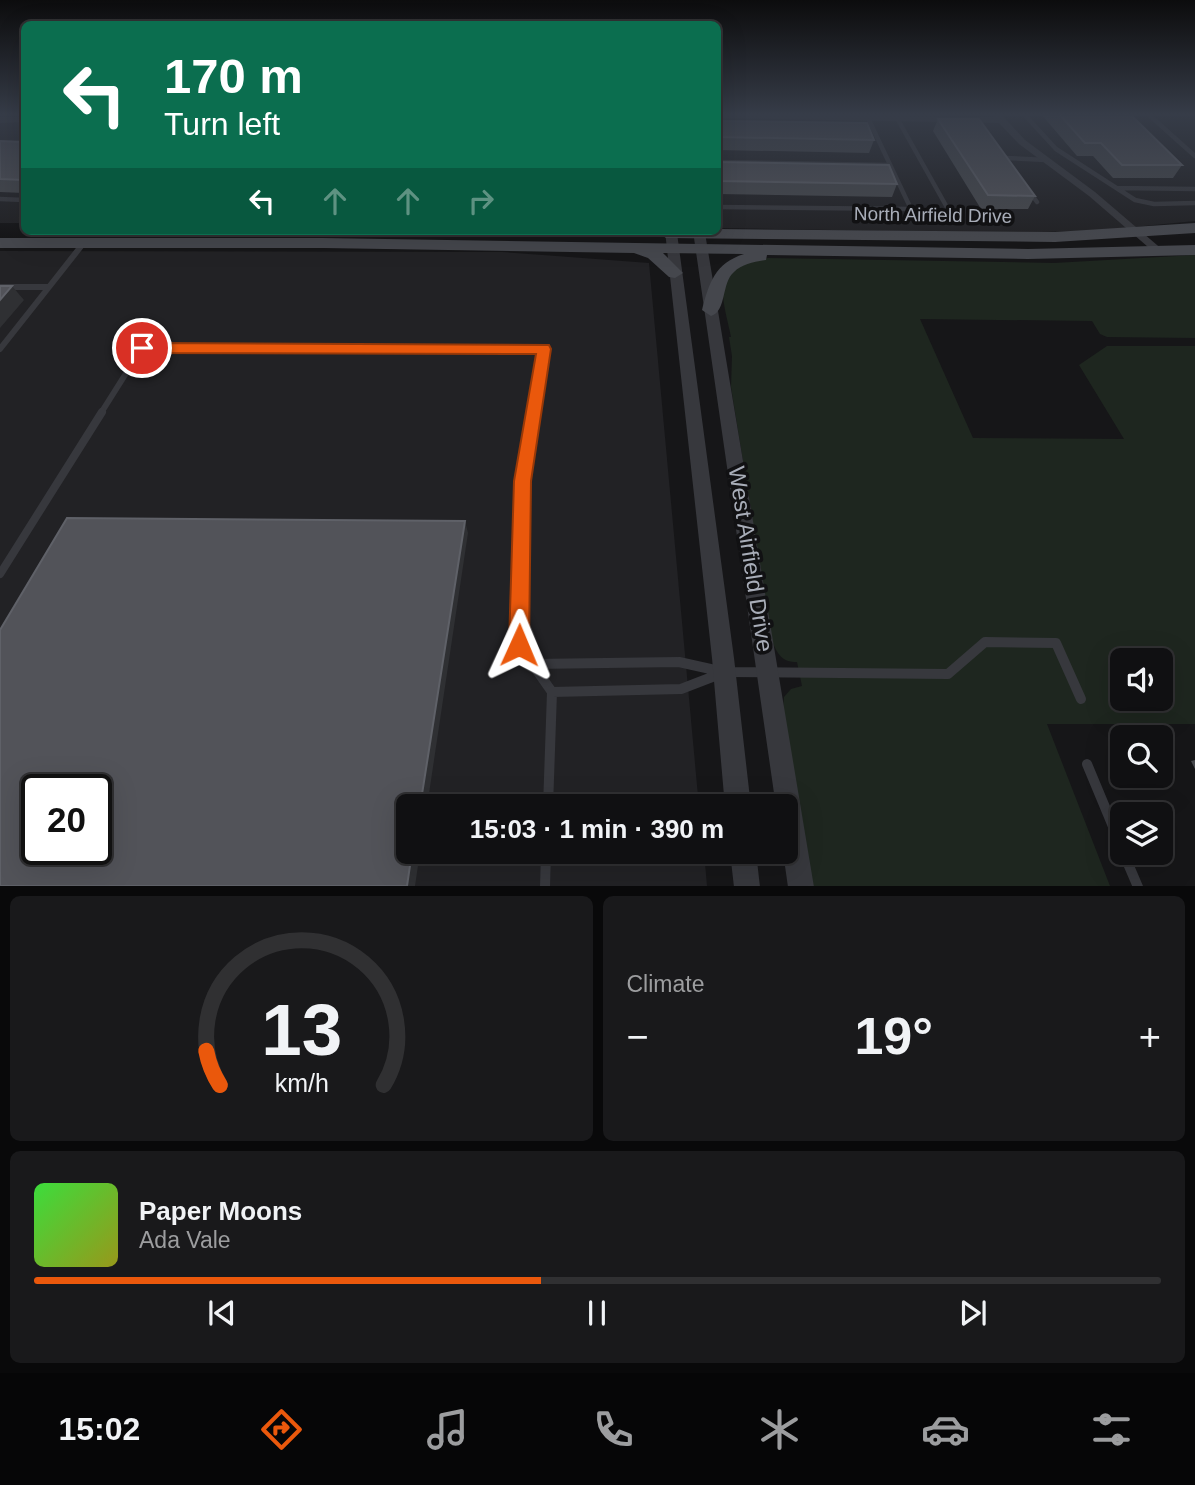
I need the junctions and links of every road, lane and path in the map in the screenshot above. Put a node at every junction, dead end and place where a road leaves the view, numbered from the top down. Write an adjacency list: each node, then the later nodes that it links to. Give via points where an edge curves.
1 (885, 155): 9 (lane)
2 (918, 155): 19 (lane)
3 (1004, 155): 6 (lane)
4 (1040, 155): 7 (street)
5 (1066, 155): 12 (lane)
6 (1006, 158): 7 (lane); 10 (lane)
7 (1046, 160): 23 (street)
8 (721, 162): 9 (lane)
9 (890, 165): 18 (lane, via 911,209)
10 (1014, 169)
11 (1021, 180): 16 (lane)
12 (1116, 188): 13 (lane); 17 (lane, via 1143,203)
13 (1195, 188)
14 (0, 199): 15 (lane)
15 (21, 200)
16 (1037, 202)
17 (1195, 204)
18 (721, 207)
19 (949, 211)
20 (1195, 228): 23 (main road, North Airfield Drive)
21 (0, 231): 22 (main road)
22 (21, 231)
23 (1137, 234): 26 (main road, North Airfield Drive); 32 (street)
24 (597, 235): 25 (main road)
25 (671, 240): 26 (main road, North Airfield Drive); 29 (main road); 33 (street, West Airfield Drive)
26 (699, 240): 31 (main road, North Airfield Drive); 36 (street, West Airfield Drive)
27 (0, 243): 28 (main road)
28 (84, 243): 29 (main road); 35 (lane)
29 (527, 245): 33 (main road, via 641,251 654,254)
30 (1195, 250): 32 (main road, North Airfield Drive)
31 (856, 251): 32 (main road, North Airfield Drive); 36 (main road, via 759,256 731,263 717,282)
32 (1159, 251)
33 (675, 273): 40 (street, West Airfield Drive)
34 (0, 287): 35 (lane)
35 (49, 287): 37 (lane)
36 (711, 310): 41 (street, West Airfield Drive)
37 (0, 349)
38 (0, 574): 39 (lane, via 142,348 544,349 522,481 519,645)
39 (533, 664): 40 (lane, via 679,662); 42 (lane)
40 (724, 672): 41 (lane); 42 (lane, via 681,689); 46 (street, West Airfield Drive)
41 (769, 672): 43 (lane, via 948,674 985,642 1056,643); 53 (street, West Airfield Drive)
42 (552, 692): 45 (lane)
43 (1081, 699)
44 (1087, 764): 47 (lane)
45 (548, 794)
46 (737, 794)
47 (1110, 819)
48 (546, 864): 51 (lane)
49 (744, 864): 52 (street)
50 (1129, 865): 54 (lane)
51 (545, 886)
52 (747, 886)
53 (801, 886)
54 (1138, 886)

